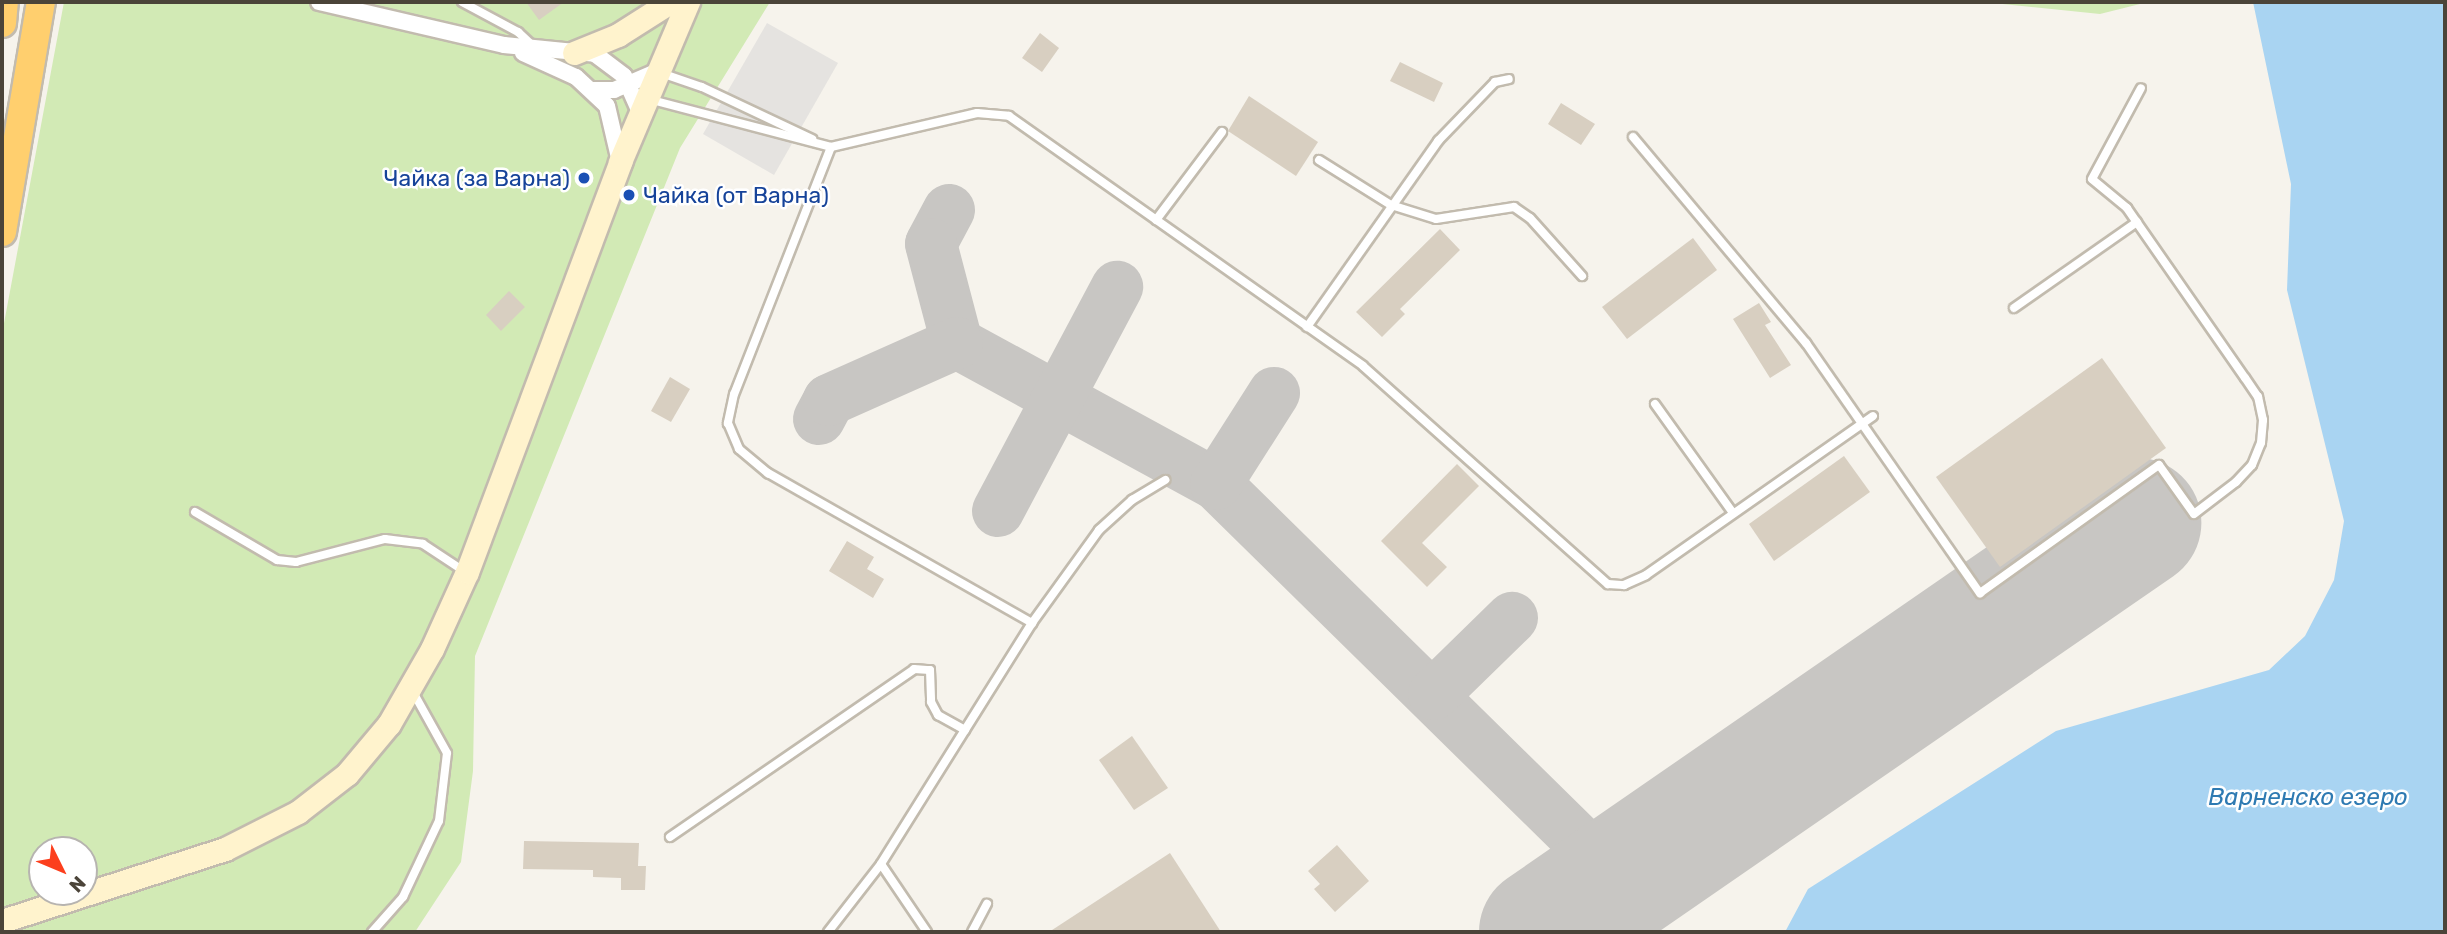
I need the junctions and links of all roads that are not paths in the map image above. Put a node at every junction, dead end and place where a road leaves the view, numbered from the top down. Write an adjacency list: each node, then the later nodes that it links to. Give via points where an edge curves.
1 (4, 2): 7 (highway)
2 (319, 2): 9 (street)
3 (462, 2): 10 (lane, via 519,32)
4 (670, 2): 11 (street, via 618,35)
5 (688, 2): 12 (street)
6 (41, 8): 25 (highway)
7 (3, 17): 8 (highway)
8 (2, 23)
9 (504, 45): 10 (street); 15 (street)
10 (537, 49): 11 (street)
11 (574, 53): 16 (street, via 595,54 612,63)
12 (656, 72): 16 (street); 19 (lane, via 702,87)
13 (1509, 79): 22 (lane, via 1494,82 1471,103)
14 (2141, 88): 24 (lane, via 2092,179)
15 (593, 90): 16 (street); 21 (street, via 607,106)
16 (638, 98): 19 (lane); 21 (street)
17 (1222, 132): 23 (lane)
18 (1633, 137): 31 (lane, via 1806,343)
19 (831, 147): 23 (lane, via 995,112 1009,116); 36 (lane, via 734,394 728,423 739,449 768,473)
20 (1319, 160): 22 (lane)
21 (620, 162): 35 (street)
22 (1391, 205): 26 (lane, via 1436,219 1514,207 1530,218); 28 (lane)
23 (1156, 220): 28 (lane)
24 (2137, 222): 27 (lane); 31 (lane, via 2252,387 2263,420 2261,443 2252,464 2194,514 2159,465 1980,593)
25 (2, 232)
26 (1582, 276)
27 (2014, 308)
28 (1307, 327): 34 (lane, via 1363,366 1608,584 1624,586 1646,575)
29 (1655, 404): 34 (lane)
30 (1873, 415): 31 (lane)
31 (1860, 425): 34 (lane)
32 (1165, 480): 36 (lane, via 1099,530)
33 (195, 512): 35 (lane, via 276,561 296,562 386,539 423,544)
34 (1733, 513)
35 (467, 572): 37 (street)
36 (1032, 623): 38 (lane)
37 (411, 689): 42 (street, via 347,774 298,812 225,849); 43 (lane, via 447,753 439,821 402,897)
38 (965, 730): 39 (lane, via 938,715 932,702 930,670 914,669); 40 (lane)
39 (670, 837)
40 (881, 864): 44 (lane); 45 (lane)
41 (987, 904): 46 (lane)
42 (2, 921)
43 (372, 932)
44 (828, 932)
45 (928, 932)
46 (972, 932)

